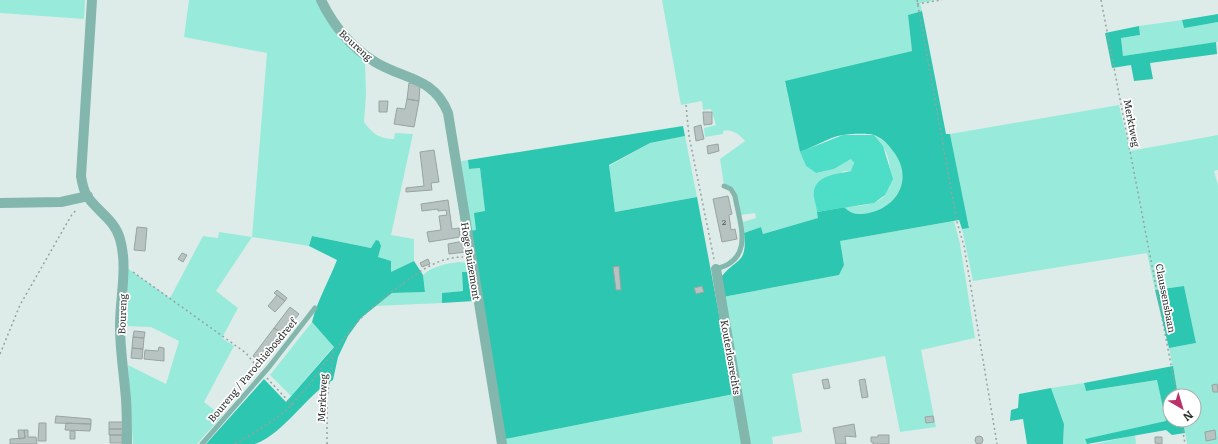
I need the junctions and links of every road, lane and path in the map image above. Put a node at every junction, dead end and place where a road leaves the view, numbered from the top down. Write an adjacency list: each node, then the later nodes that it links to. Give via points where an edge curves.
1 (92, 0): 10 (street, Boureng, via 81,176)
2 (321, 0): 7 (street, Boureng, via 340,31 359,50 377,63)
3 (917, 0): 6 (path)
4 (942, 0): 6 (path)
5 (1101, 0): 11 (path, Merktweg)
6 (917, 4): 30 (path, via 964,246)
7 (427, 85): 13 (street, Hoge Buizemont, via 440,96 448,113)
8 (686, 105): 15 (path, via 689,136)
9 (724, 186): 15 (lane, via 731,189 736,196 742,249 728,266)
10 (88, 196): 12 (street, via 61,202); 14 (street, Boureng, via 107,216 119,236); 17 (path, via 72,216 20,305)
11 (1140, 202): 21 (path, Claussensbaan)
12 (0, 203)
13 (471, 257): 18 (path, via 452,257 419,272 365,314); 28 (street, Hoge Buizemont)
14 (124, 265): 19 (path, via 246,353); 25 (street, Boureng, via 120,326)
15 (716, 269): 29 (street, Kouterlosrechts)
16 (315, 308): 19 (lane, Boureng / Parochiebosdreef)
17 (0, 354)
18 (333, 354): 22 (path); 24 (path, Merktweg, via 327,399)
19 (263, 374): 26 (lane, Boureng / Parochiebosdreef)
20 (271, 382): 22 (path)
21 (1175, 388)
22 (292, 405): 27 (path, via 275,420)
23 (1182, 428): 31 (path)
24 (327, 443)
25 (127, 444)
26 (202, 444)
27 (235, 444)
28 (502, 444)
29 (746, 444)
30 (997, 444)
31 (1185, 444)

